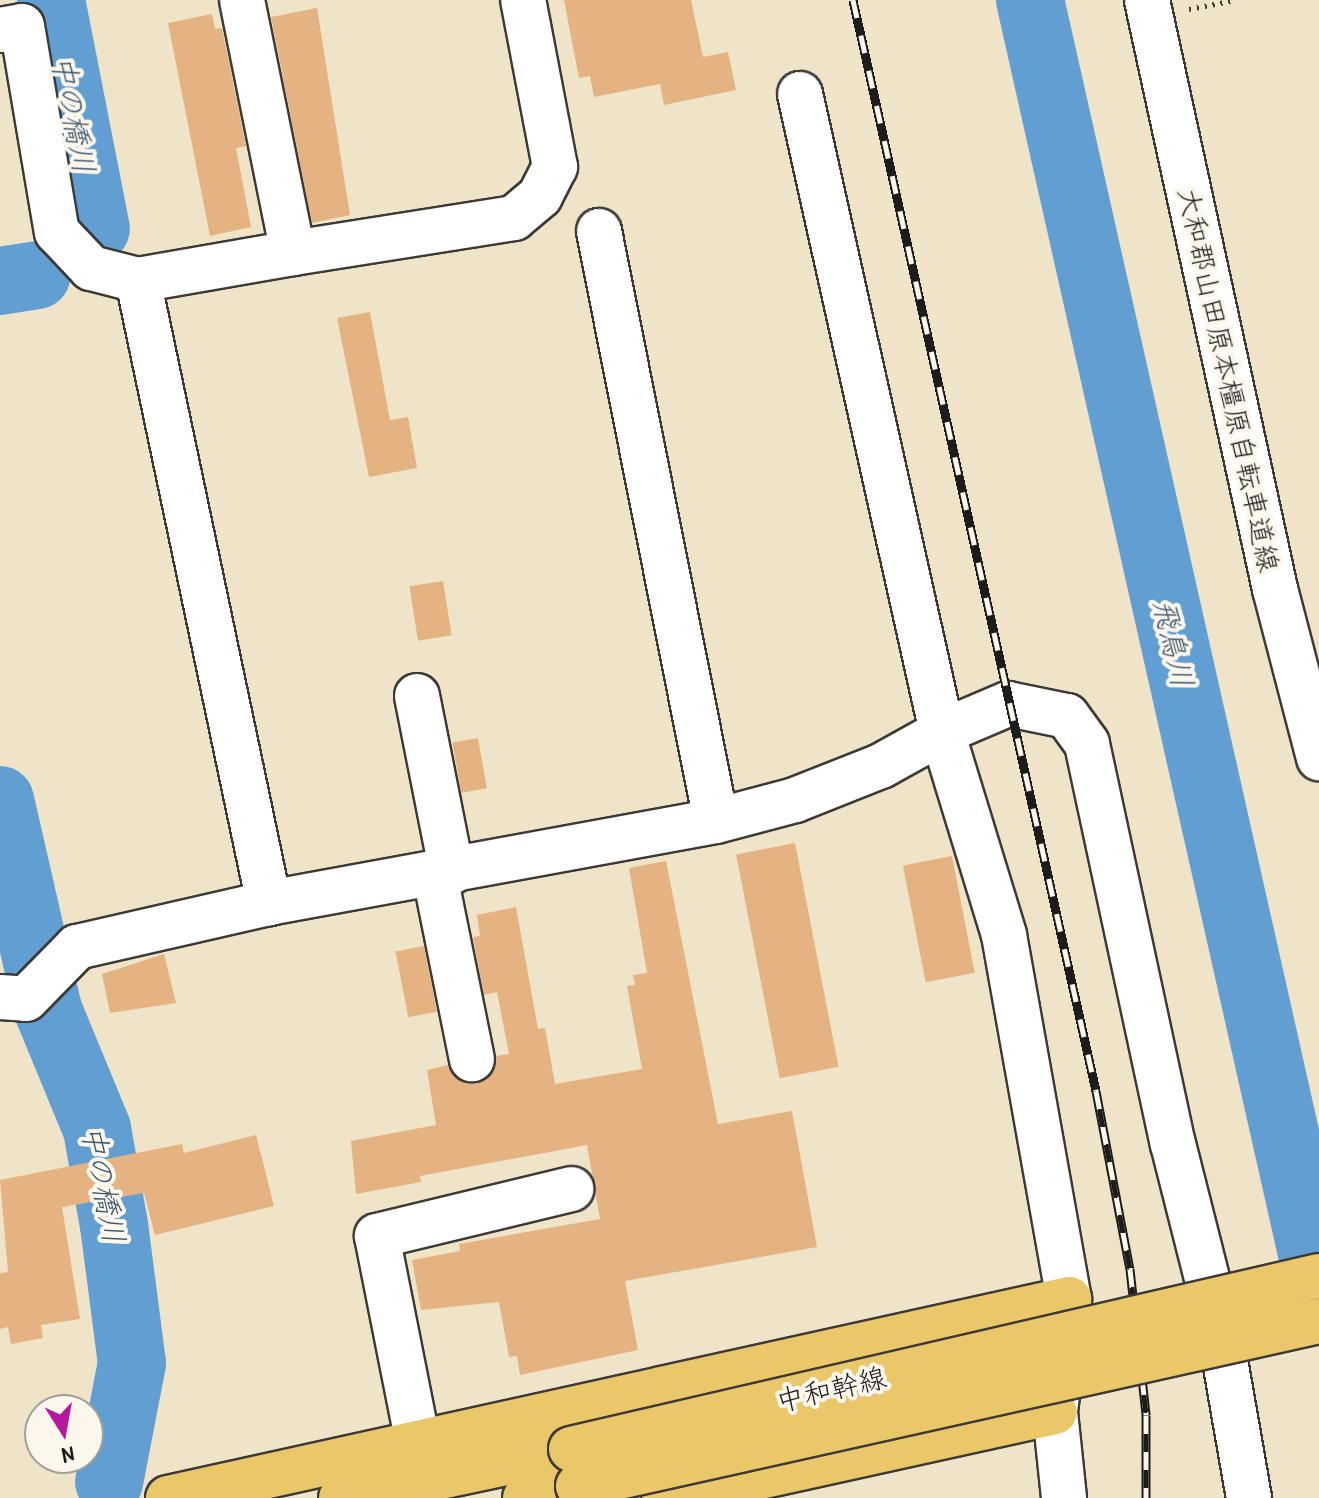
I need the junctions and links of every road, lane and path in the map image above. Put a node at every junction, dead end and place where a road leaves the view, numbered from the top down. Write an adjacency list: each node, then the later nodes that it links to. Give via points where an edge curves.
1 (242, 0): 7 (street)
2 (523, 0): 7 (street, via 555,167 540,196 514,218)
3 (1147, 0): 11 (street, 大和郡山田原本橿原自転車道線, via 1275,589)
4 (0, 30): 8 (street, via 22,26 57,232 91,268)
5 (800, 94): 10 (street)
6 (599, 231): 12 (street)
7 (293, 253): 8 (street)
8 (138, 280): 14 (street)
9 (417, 696): 13 (street)
10 (942, 732): 12 (street, via 867,772 795,800); 19 (street, via 1004,935); 22 (street, via 1008,704 1067,716 1087,744 1173,1144)
11 (1319, 758)
12 (716, 821): 13 (street)
13 (443, 874): 14 (street); 16 (street)
14 (269, 903): 15 (street, via 77,947)
15 (24, 991)
16 (472, 1059)
17 (571, 1189): 24 (street, via 377,1236)
18 (1319, 1276): 25 (main road, 中和幹線, bridge)
19 (1069, 1299): 23 (street); 24 (main road)
20 (1319, 1303): 22 (street)
21 (1319, 1321): 25 (main road, 中和幹線, bridge)
22 (1219, 1326): 26 (street)
23 (1055, 1412): 30 (main road); 31 (street)
24 (418, 1443): 27 (main road)
25 (574, 1467): 28 (main road, 中和幹線); 29 (main road, 中和幹線)
26 (1247, 1488)
27 (168, 1498)
28 (341, 1498)
29 (525, 1498)
30 (664, 1498)
31 (1064, 1498)

